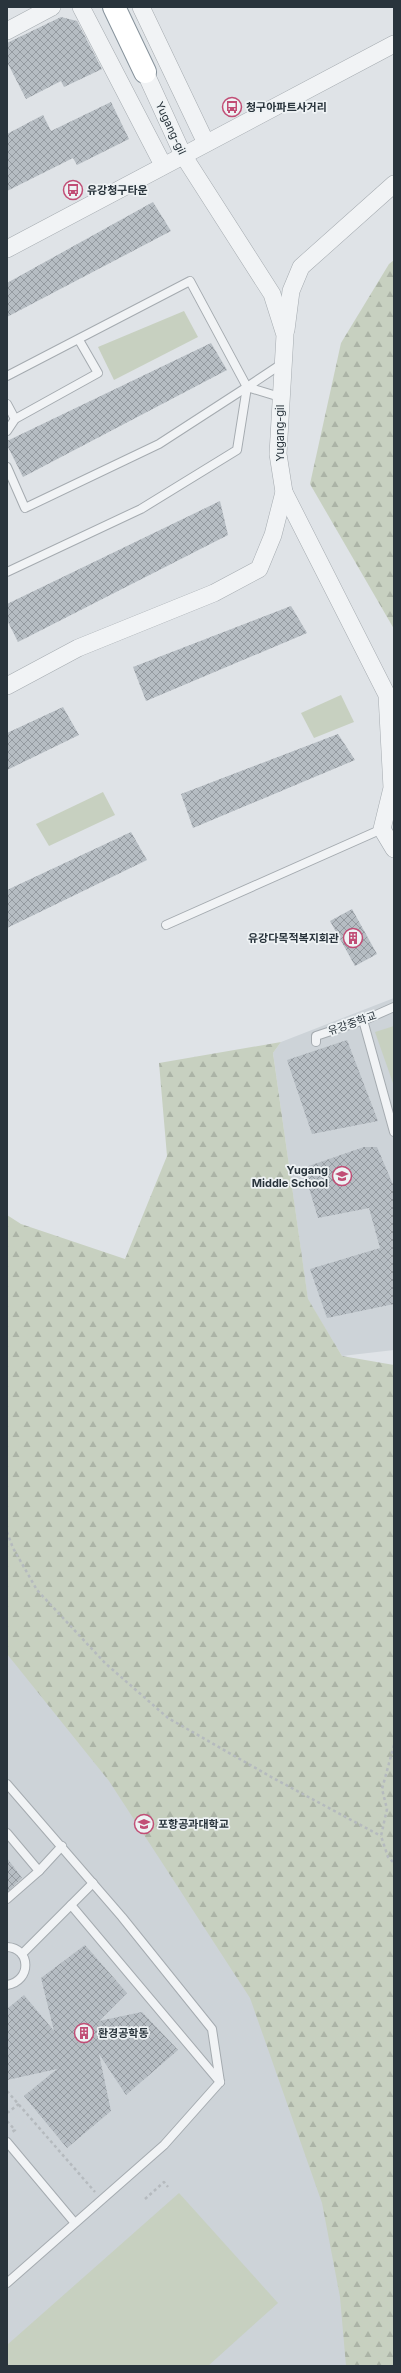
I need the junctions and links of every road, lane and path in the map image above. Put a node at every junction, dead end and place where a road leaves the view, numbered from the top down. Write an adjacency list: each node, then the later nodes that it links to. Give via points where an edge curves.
1 (52, 7): 5 (street)
2 (81, 7): 10 (street)
3 (114, 7): 7 (highway)
4 (141, 7): 8 (street)
5 (7, 31)
6 (394, 44): 8 (street)
7 (145, 72): 9 (street, Yugang-gil)
8 (206, 143): 9 (street)
9 (183, 155): 10 (street); 13 (street, Yugang-gil, via 272,294)
10 (163, 165): 12 (street)
11 (394, 184): 13 (street, via 301,267 291,291)
12 (7, 249)
13 (285, 335): 15 (street, Yugang-gil)
14 (79, 340): 16 (lane); 17 (lane, via 190,281); 20 (lane, via 98,373)
15 (283, 363): 17 (lane); 18 (street, Yugang-gil)
16 (7, 376)
17 (247, 387): 18 (lane); 22 (lane, via 159,444 26,508); 24 (lane, via 237,450 141,509)
18 (280, 397): 23 (street, Yugang-gil, via 278,454)
19 (7, 404): 20 (lane)
20 (15, 419): 21 (lane)
21 (7, 431)
22 (7, 467)
23 (284, 492): 25 (street, via 273,535 259,569 214,593 78,648); 26 (street, Yugang-gil, via 387,695 392,788)
24 (7, 572)
25 (7, 686)
26 (382, 829): 27 (street); 28 (lane)
27 (394, 849)
28 (166, 925)
29 (394, 1007): 30 (lane, 유강중학교)
30 (363, 1020): 31 (lane, 유강중학교, via 316,1036); 32 (lane)
31 (316, 1042)
32 (394, 1132)
33 (7, 1532): 37 (path, via 13,1548 37,1590 105,1663 168,1718)
34 (394, 1746): 37 (path, via 382,1789 387,1809)
35 (7, 1784): 38 (lane)
36 (7, 1833): 40 (lane)
37 (381, 1836): 39 (path, via 388,1856)
38 (62, 1846): 40 (lane); 41 (lane)
39 (394, 1863)
40 (39, 1871): 42 (lane)
41 (93, 1883): 43 (lane); 47 (lane, via 212,2029)
42 (7, 1898)
43 (71, 1905): 45 (lane); 47 (lane)
44 (7, 1947): 45 (lane)
45 (22, 1954): 46 (lane, via 26,1965 25,1971 18,1981)
46 (7, 1985)
47 (220, 2082): 53 (lane, via 164,2145)
48 (7, 2091): 49 (path)
49 (19, 2104): 50 (path); 53 (path)
50 (7, 2113)
51 (7, 2142): 55 (lane)
52 (168, 2187): 54 (path, via 164,2182)
53 (102, 2199): 55 (lane)
54 (145, 2199)
55 (74, 2222): 56 (lane)
56 (7, 2283)

